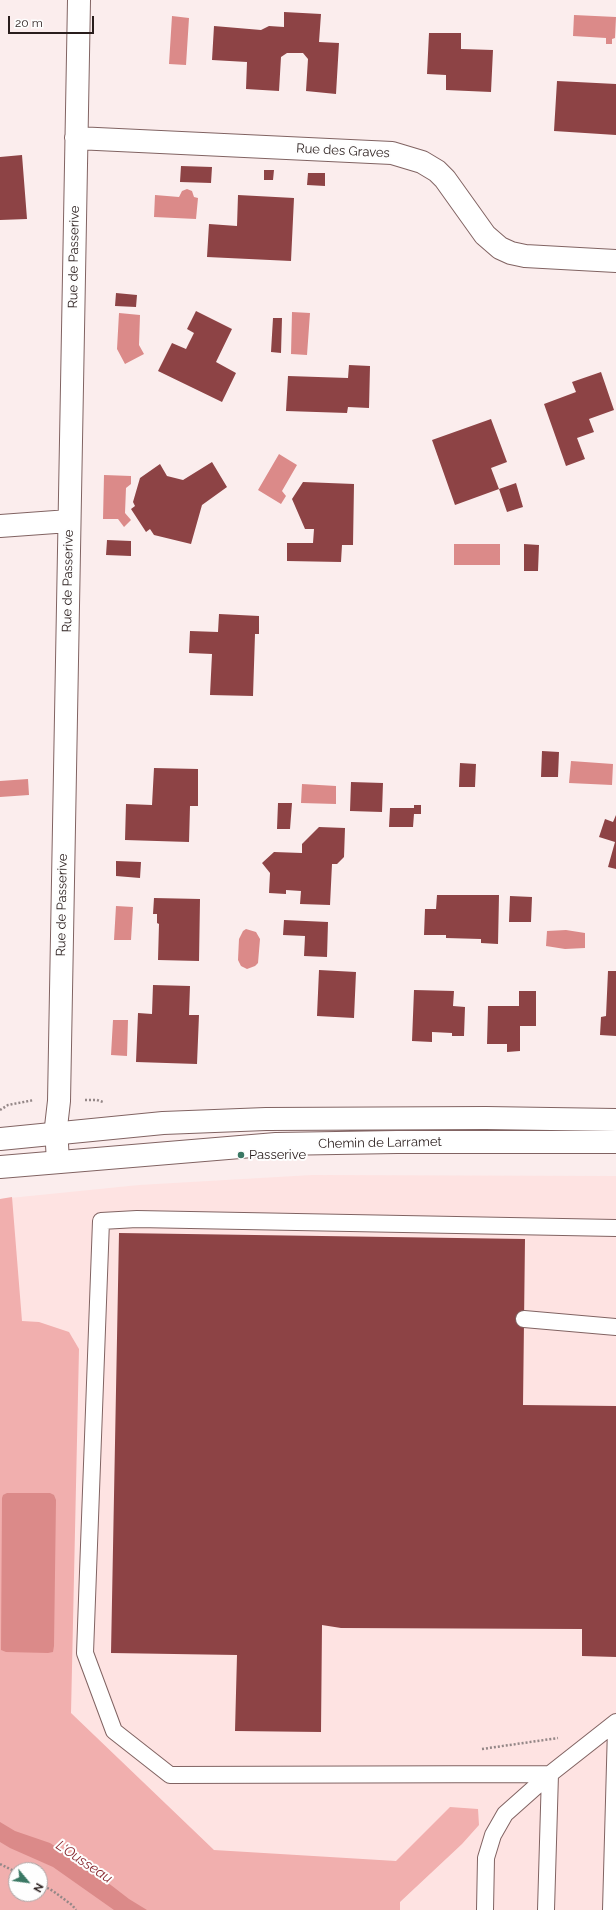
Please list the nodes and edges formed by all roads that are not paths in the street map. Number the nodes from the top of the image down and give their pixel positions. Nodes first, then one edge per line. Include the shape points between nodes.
1 (78, 0) edge
2 (76, 138) junction
3 (616, 261) edge
4 (69, 521) junction
5 (0, 526) edge
6 (616, 1120) edge
7 (57, 1135) junction
8 (0, 1139) edge
9 (616, 1142) edge
10 (58, 1162) junction
11 (0, 1167) edge
12 (616, 1228) edge
13 (524, 1320) dead end
14 (616, 1327) edge
15 (616, 1722) edge
16 (616, 1728) edge
17 (550, 1774) junction
18 (485, 1910) edge
19 (546, 1910) edge
20 (611, 1910) edge

1 - 2 street, Rue de Passerive
2 - 3 street, Rue des Graves via 392,153 422,162 437,171 485,235 500,248 525,256
2 - 4 street, Rue de Passerive
4 - 5 street
4 - 7 street, Rue de Passerive
6 - 7 street, Chemin de Larramet via 266,1119 163,1123
7 - 8 street, Chemin de Larramet
7 - 10 street, Rue de Passerive
9 - 10 street, Chemin de Larramet via 276,1144
10 - 11 street, Chemin de Larramet
12 - 17 lane via 137,1219 101,1222 86,1653 114,1731 170,1775
13 - 14 lane
15 - 17 lane
16 - 20 lane
17 - 18 lane via 505,1814 493,1835 486,1858
17 - 19 lane

